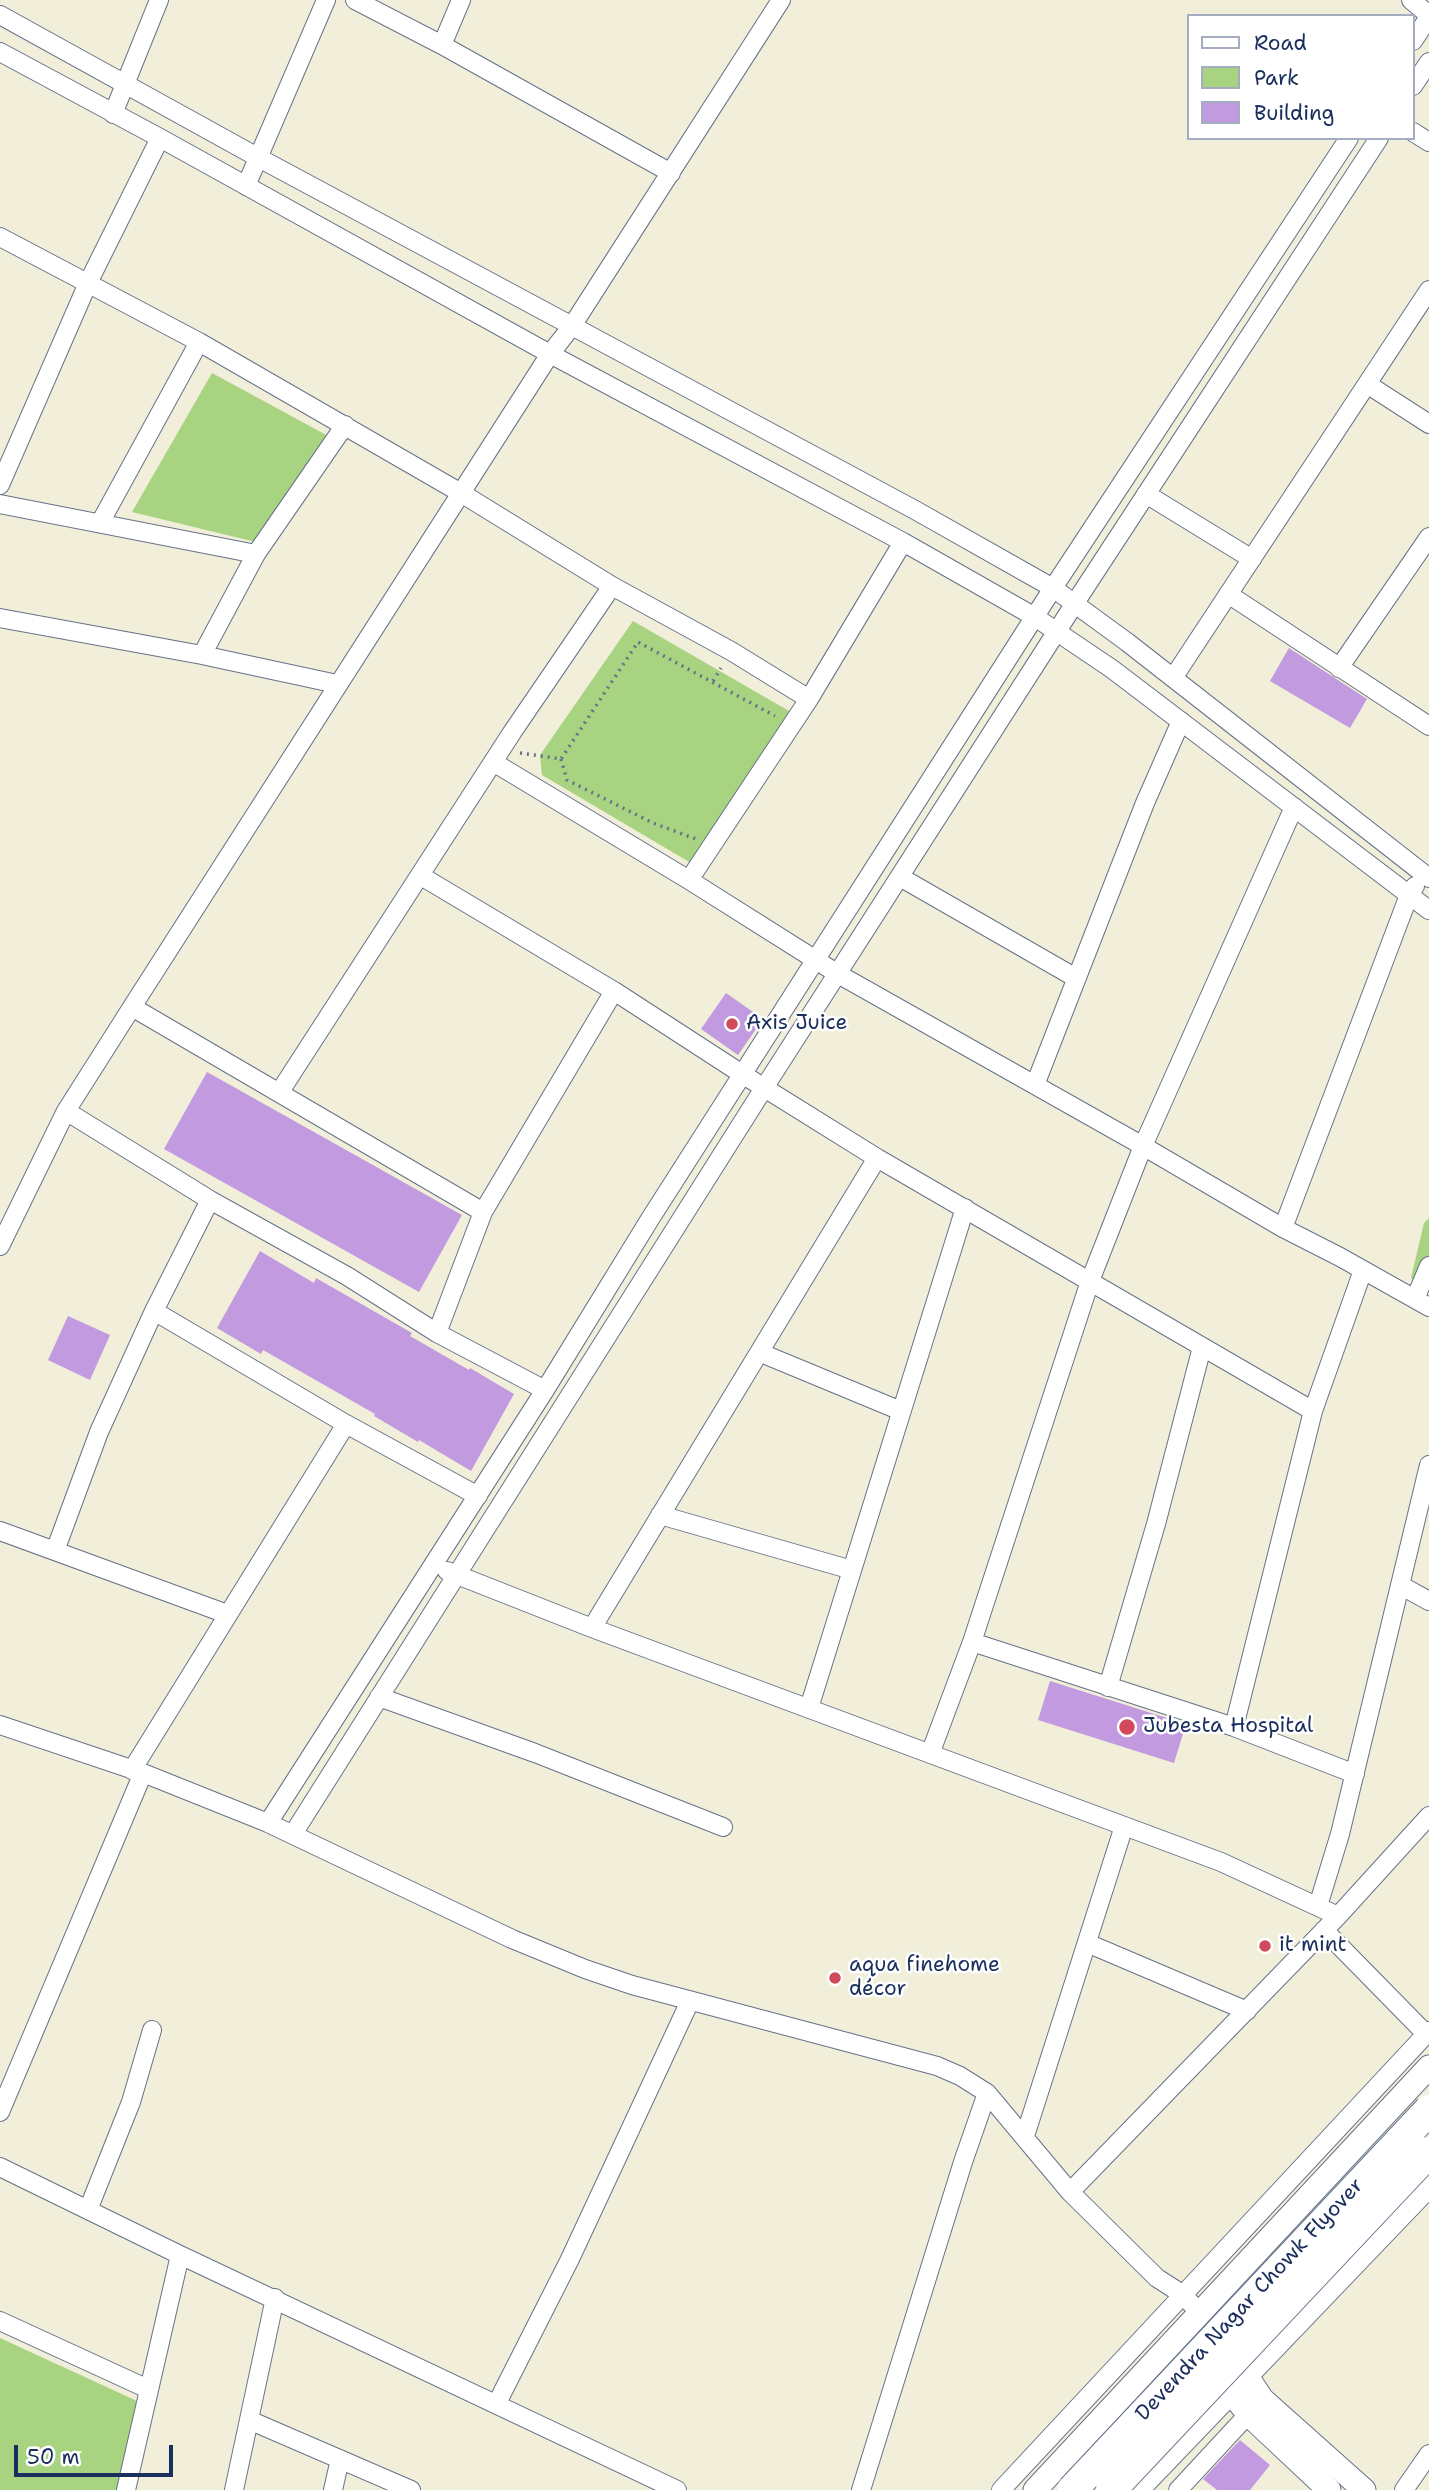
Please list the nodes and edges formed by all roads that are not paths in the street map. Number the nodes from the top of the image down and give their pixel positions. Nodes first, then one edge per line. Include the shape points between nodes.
1 (159, 0) edge
2 (326, 0) edge
3 (355, 0) edge
4 (461, 0) edge
5 (781, 0) edge
6 (1411, 0) edge
7 (0, 15) edge
8 (1429, 16) edge
9 (1415, 38) edge
10 (442, 45) junction
11 (0, 52) edge
12 (1429, 62) edge
13 (126, 83) junction
14 (1415, 83) edge
15 (113, 114) junction
16 (160, 138) junction
17 (1348, 140) edge
18 (1378, 140) edge
19 (259, 158) junction
20 (671, 173) junction
21 (246, 186) junction
22 (0, 237) edge
23 (88, 283) junction
24 (1429, 290) edge
25 (572, 326) junction
26 (199, 342) junction
27 (550, 354) junction
28 (1367, 384) junction
29 (1429, 424) edge
30 (345, 425) junction
31 (0, 485) edge
32 (461, 493) junction
33 (1146, 494) junction
34 (0, 504) edge
35 (100, 523) junction
36 (1429, 537) edge
37 (903, 542) junction
38 (256, 554) junction
39 (1252, 559) junction
40 (612, 586) junction
41 (1053, 588) junction
42 (1228, 594) junction
43 (1075, 603) junction
44 (1035, 617) junction
45 (0, 618) edge
46 (1057, 631) junction
47 (202, 655) junction
48 (1339, 668) junction
49 (1173, 678) junction
50 (337, 684) junction
51 (809, 699) junction
52 (1181, 721) junction
53 (1429, 726) edge
54 (497, 756) junction
55 (1294, 807) junction
56 (421, 876) junction
57 (1426, 876) edge
58 (900, 877) junction
59 (689, 880) junction
60 (1409, 895) junction
61 (1429, 910) edge
62 (816, 960) junction
63 (838, 974) junction
64 (1076, 978) junction
65 (614, 991) junction
66 (132, 1007) junction
67 (742, 1074) junction
68 (1035, 1085) junction
69 (764, 1088) junction
70 (279, 1093) junction
71 (66, 1111) junction
72 (1143, 1146) junction
73 (877, 1158) junction
74 (210, 1200) junction
75 (965, 1208) junction
76 (483, 1212) junction
77 (1283, 1228) junction
78 (0, 1245) edge
79 (1429, 1266) edge
80 (1363, 1270) junction
81 (1090, 1281) junction
82 (1422, 1303) edge
83 (153, 1311) junction
84 (437, 1333) junction
85 (1202, 1346) junction
86 (761, 1353) junction
87 (545, 1390) junction
88 (901, 1411) junction
89 (1312, 1411) junction
90 (346, 1424) junction
91 (1428, 1476) edge
92 (478, 1496) junction
93 (660, 1515) junction
94 (0, 1531) edge
95 (55, 1551) junction
96 (433, 1567) junction
97 (852, 1570) junction
98 (457, 1573) junction
99 (1400, 1585) junction
100 (1429, 1601) edge
101 (227, 1614) junction
102 (592, 1628) junction
103 (972, 1642) junction
104 (1108, 1687) junction
105 (379, 1697) junction
106 (808, 1708) junction
107 (0, 1725) edge
108 (1234, 1727) junction
109 (930, 1754) junction
110 (138, 1771) junction
111 (1354, 1774) junction
112 (1429, 1816) edge
113 (268, 1823) junction
114 (1124, 1826) junction
115 (723, 1827) dead end
116 (293, 1834) junction
117 (1318, 1906) junction
118 (1338, 1916) junction
119 (1324, 1930) junction
120 (1087, 1943) junction
121 (690, 2001) junction
122 (1247, 2011) junction
123 (152, 2030) dead end
124 (1427, 2032) edge
125 (1429, 2067) edge
126 (987, 2093) junction
127 (1429, 2110) edge
128 (0, 2112) edge
129 (1026, 2136) junction
130 (1429, 2152) edge
131 (0, 2167) edge
132 (1429, 2185) edge
133 (1070, 2192) junction
134 (88, 2210) junction
135 (180, 2255) junction
136 (1157, 2277) junction
137 (1182, 2294) junction
138 (275, 2298) junction
139 (1169, 2308) junction
140 (0, 2321) edge
141 (1193, 2322) junction
142 (1248, 2376) junction
143 (148, 2389) junction
144 (1231, 2392) junction
145 (497, 2403) junction
146 (1255, 2407) junction
147 (249, 2420) junction
148 (1429, 2454) edge
149 (340, 2459) junction
150 (126, 2490) edge
151 (234, 2490) edge
152 (333, 2490) edge
153 (411, 2490) edge
154 (677, 2490) edge
155 (861, 2490) edge
156 (1001, 2490) edge
157 (1035, 2490) edge
158 (1072, 2490) edge
159 (1111, 2490) edge
160 (1137, 2490) edge
161 (1178, 2490) edge
162 (1329, 2490) edge
163 (1364, 2490) edge
164 (1404, 2490) edge

1 - 13 street
2 - 19 street
3 - 10 street
4 - 10 street
5 - 20 street
6 - 8 street
7 - 13 street
8 - 9 street
10 - 20 street
11 - 15 street
12 - 14 street
13 - 15 street
13 - 19 street
15 - 16 street
16 - 21 street
16 - 23 street
17 - 41 street
18 - 33 street
19 - 21 street
19 - 25 street
20 - 25 street
21 - 27 street
22 - 23 street
23 - 26 street
23 - 31 street
24 - 28 street
25 - 27 street
25 - 41 street
26 - 30 street
26 - 35 street
27 - 32 street
27 - 37 street
28 - 29 street
28 - 39 street
30 - 32 street
30 - 38 street
32 - 40 street
32 - 50 street
33 - 39 street
33 - 43 street
34 - 35 street
35 - 38 street
36 - 48 street
37 - 44 street
37 - 51 street
38 - 47 street
39 - 42 street
40 - 51 street
40 - 54 street
41 - 43 street
41 - 44 street
42 - 48 street
42 - 49 street
43 - 46 street
43 - 49 street
44 - 46 street
44 - 62 street
45 - 47 street
46 - 52 street
46 - 58 street
47 - 50 street
48 - 53 street
49 - 57 street
50 - 66 street
51 - 59 street
52 - 55 street
52 - 64 street
54 - 56 street
54 - 59 street
55 - 60 street
55 - 72 street
56 - 65 street
56 - 70 street
57 - 60 street
58 - 63 street
58 - 64 street
59 - 62 street
60 - 61 street
60 - 77 street
62 - 63 street
62 - 67 street
63 - 68 street
63 - 69 street
64 - 68 street
65 - 67 street
65 - 76 street
66 - 70 street
66 - 71 street
67 - 69 street
67 - 87 street
68 - 72 street
69 - 73 street
69 - 98 street
70 - 76 street
71 - 74 street
71 - 78 street
72 - 77 street
72 - 81 street
73 - 75 street
73 - 86 street
74 - 83 street
74 - 84 street via 347,1276
75 - 81 street
75 - 88 street
76 - 84 street
77 - 80 street
79 - 82 street
80 - 82 street
80 - 89 street
81 - 85 street
81 - 103 street
83 - 90 street
83 - 95 street via 99,1432
84 - 87 street
85 - 89 street
85 - 104 street
86 - 88 street
86 - 93 street
87 - 92 street
88 - 97 street
89 - 108 street
90 - 92 street
90 - 101 street
91 - 99 street
92 - 96 street
93 - 97 street
93 - 102 street
94 - 95 street
95 - 101 street
96 - 98 street
96 - 113 street
97 - 106 street
98 - 102 street
98 - 105 street
99 - 100 street
99 - 111 street
101 - 110 street
102 - 106 street
103 - 104 street
103 - 109 street
104 - 108 street
105 - 115 street
105 - 116 street
106 - 109 street
107 - 110 street
108 - 111 street
109 - 114 street
110 - 113 street
110 - 128 street
111 - 117 street
112 - 118 street
113 - 116 street
114 - 117 street via 1222,1862
114 - 120 street
116 - 121 street via 512,1939 585,1969
117 - 118 street
118 - 119 street
119 - 122 street
119 - 124 street
120 - 122 street
120 - 129 street
121 - 126 street via 937,2066
121 - 145 street
122 - 133 street
123 - 134 street via 131,2102
124 - 137 street
125 - 141 street
126 - 129 street
126 - 155 street
127 - 158 highway, Devendra Nagar Chowk Flyover, bridge
129 - 133 street
130 - 159 highway, Devendra Nagar Chowk Flyover, bridge
131 - 134 street
132 - 142 street
133 - 136 street
134 - 135 street
135 - 138 street
135 - 143 street
136 - 137 street
136 - 139 street
137 - 139 street
137 - 141 street
138 - 145 street
138 - 147 street
139 - 141 street
139 - 156 street
140 - 143 street
141 - 142 street
141 - 144 street
141 - 157 street
142 - 144 street
142 - 146 street
143 - 150 street
144 - 146 street
144 - 160 street
145 - 154 street
146 - 161 street
146 - 162 street
146 - 163 street
147 - 149 street
147 - 151 street
148 - 164 street
149 - 152 street
149 - 153 street

